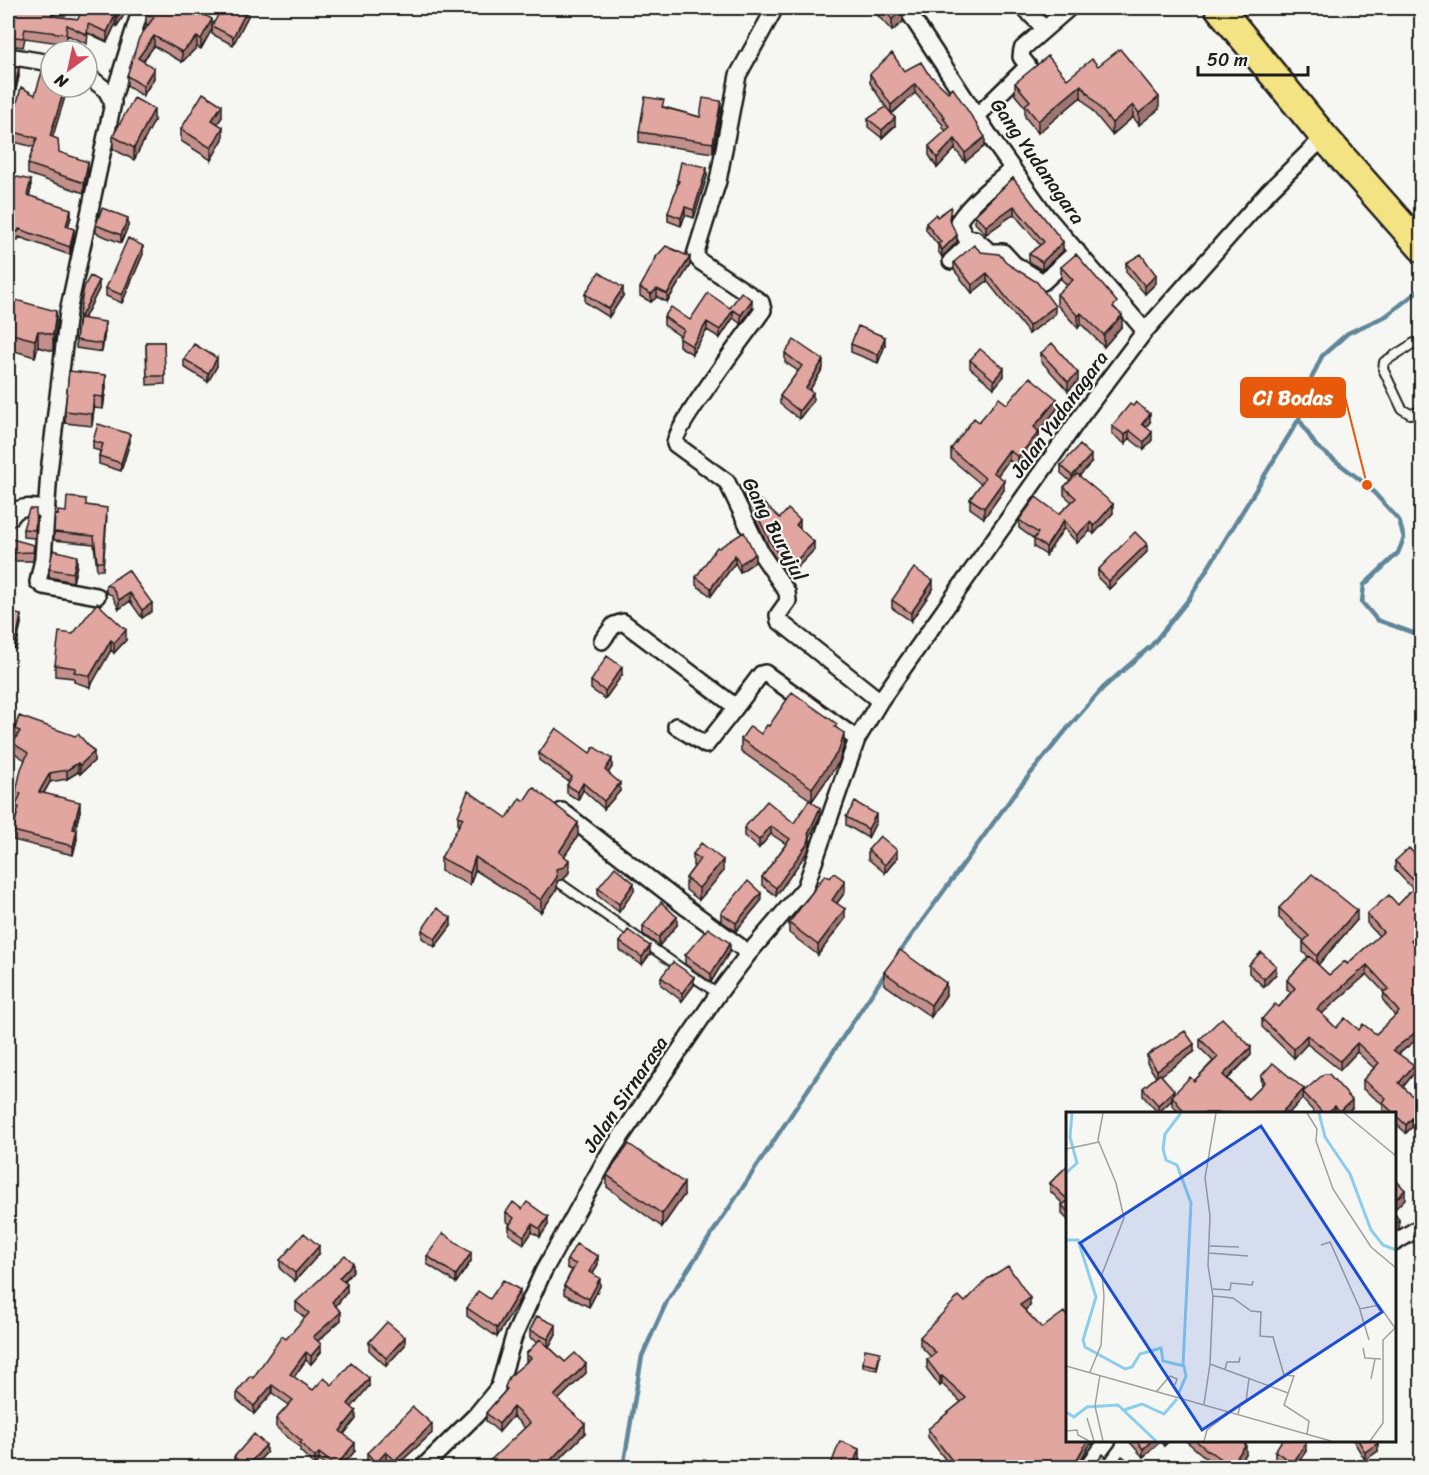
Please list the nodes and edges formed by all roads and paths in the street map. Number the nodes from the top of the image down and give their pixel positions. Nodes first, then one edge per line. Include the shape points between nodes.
1 (141, 8) edge
2 (775, 8) edge
3 (906, 8) edge
4 (1024, 8) edge
5 (1069, 8) edge
6 (1219, 8) edge
7 (1045, 29) junction
8 (8, 56) edge
9 (39, 61) edge
10 (99, 86) edge
11 (113, 98) junction
12 (978, 115) junction
13 (1324, 136) junction
14 (1013, 169) junction
15 (975, 239) junction
16 (1422, 248) edge
17 (1077, 251) junction
18 (951, 261) dead end
19 (1145, 331) junction
20 (1414, 343) dead end
21 (1422, 411) edge
22 (47, 509) junction
23 (11, 517) dead end
24 (98, 596) dead end
25 (602, 642) dead end
26 (880, 701) junction
27 (736, 707) junction
28 (676, 726) dead end
29 (857, 739) junction
30 (551, 801) edge
31 (561, 884) dead end
32 (749, 952) junction
33 (718, 994) junction
34 (1422, 1226) edge
35 (1396, 1242) edge
36 (1106, 1442) edge
37 (422, 1467) edge
38 (1087, 1467) edge

1 - 11 street
2 - 26 street, Gang Burujul via 738,75 718,181 695,255 764,306 687,418 675,444 727,482 762,555 787,592 788,601 778,615 779,621
3 - 12 street, Gang Yudanagara
4 - 7 street
5 - 7 street
6 - 13 highway
7 - 12 street via 1022,49 1021,57 1028,66
8 - 9 street
10 - 11 street
11 - 22 street via 68,312
12 - 14 street, Gang Yudanagara
13 - 16 highway
13 - 19 street, Jalan Yudanagara via 1269,191
14 - 15 street via 979,196 958,222 966,238
14 - 17 street, Gang Yudanagara
15 - 17 street via 990,252 1003,252 1043,282
15 - 18 street
17 - 19 street, Gang Yudanagara
19 - 26 street, Jalan Yudanagara
20 - 21 lane via 1384,362 1383,369 1402,409 1410,414
22 - 23 street via 23,507
22 - 24 street via 38,582
25 - 27 street via 614,625 623,622
26 - 29 street, Jalan Yudanagara
27 - 28 street via 706,746
27 - 29 street via 764,673
29 - 32 street, Jalan Sirnarasa via 805,888
30 - 32 street
31 - 33 lane
32 - 33 street, Jalan Sirnarasa
33 - 37 street, Jalan Sirnarasa via 602,1166 543,1272 514,1336 499,1387
34 - 35 street
36 - 38 street

